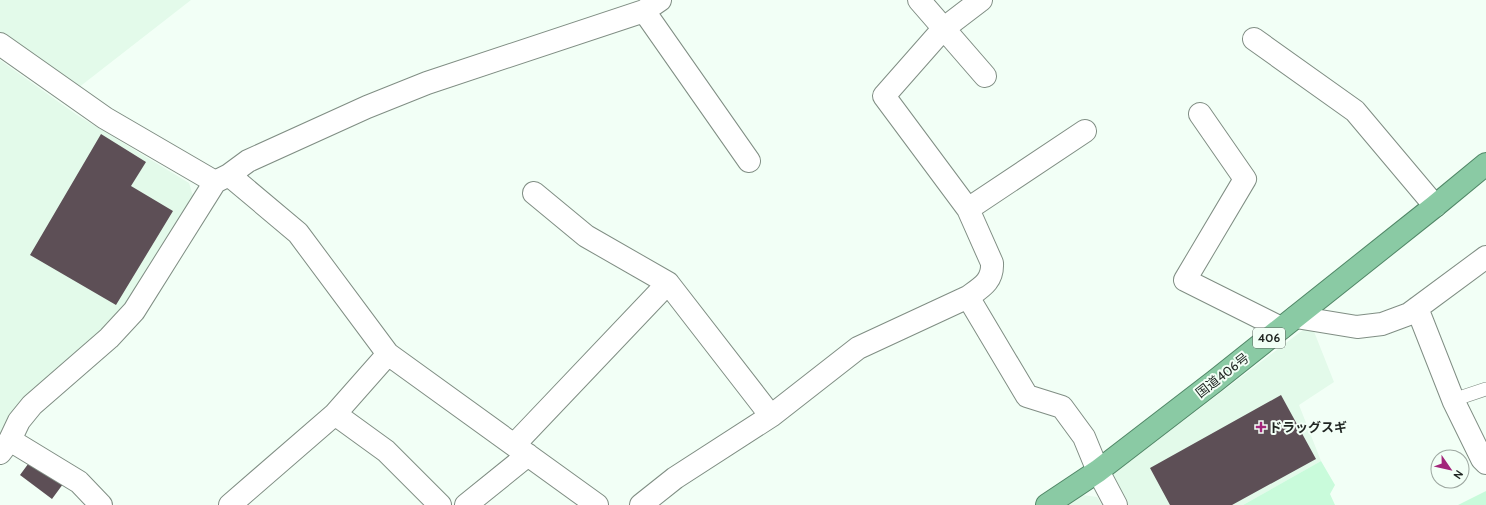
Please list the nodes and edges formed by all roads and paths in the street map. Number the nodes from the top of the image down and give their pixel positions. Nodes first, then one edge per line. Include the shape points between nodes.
1 (919, 0) edge
2 (981, 0) edge
3 (652, 6) edge
4 (944, 29) junction
5 (1254, 39) dead end
6 (0, 44) edge
7 (985, 76) dead end
8 (1200, 114) dead end
9 (1085, 131) dead end
10 (749, 161) dead end
11 (1486, 164) edge
12 (222, 178) junction
13 (534, 193) dead end
14 (1435, 206) junction
15 (968, 209) junction
16 (1486, 257) edge
17 (668, 283) junction
18 (968, 297) junction
19 (1417, 308) junction
20 (1289, 322) junction
21 (388, 354) junction
22 (1486, 389) edge
23 (1454, 402) junction
24 (335, 414) junction
25 (771, 416) junction
26 (5, 446) edge
27 (521, 450) junction
28 (1486, 463) edge
29 (1098, 471) junction
30 (101, 505) edge
31 (230, 505) edge
32 (440, 505) edge
33 (466, 505) edge
34 (597, 505) edge
35 (641, 505) edge
36 (1047, 505) edge
37 (1116, 505) edge

1 - 4 street
2 - 4 street
3 - 10 street
3 - 12 street via 427,83 248,161
4 - 7 street
4 - 15 street via 884,96
5 - 14 street via 1355,111
6 - 12 street via 105,118
8 - 20 street via 1245,179 1185,280
9 - 15 street
11 - 14 highway, 国道406号 / 406
12 - 21 street via 298,233
12 - 26 street via 134,311 109,338 32,405 19,421
13 - 17 street via 586,236
14 - 20 highway, 国道406号 / 406
15 - 18 street via 992,263 992,272 983,286
16 - 19 street
17 - 25 street
17 - 27 street
18 - 25 street via 858,348
18 - 29 street via 1027,396 1062,407 1084,437
19 - 20 street via 1409,314 1382,324 1357,327
19 - 23 street
20 - 29 highway, 国道406号 / 406
21 - 24 street
21 - 27 street
22 - 23 lane
23 - 28 street
24 - 31 street
24 - 32 street via 386,451
25 - 35 street via 675,478
26 - 30 street via 78,482
27 - 33 street
27 - 34 street
29 - 36 highway, 国道406号 / 406
29 - 37 street

